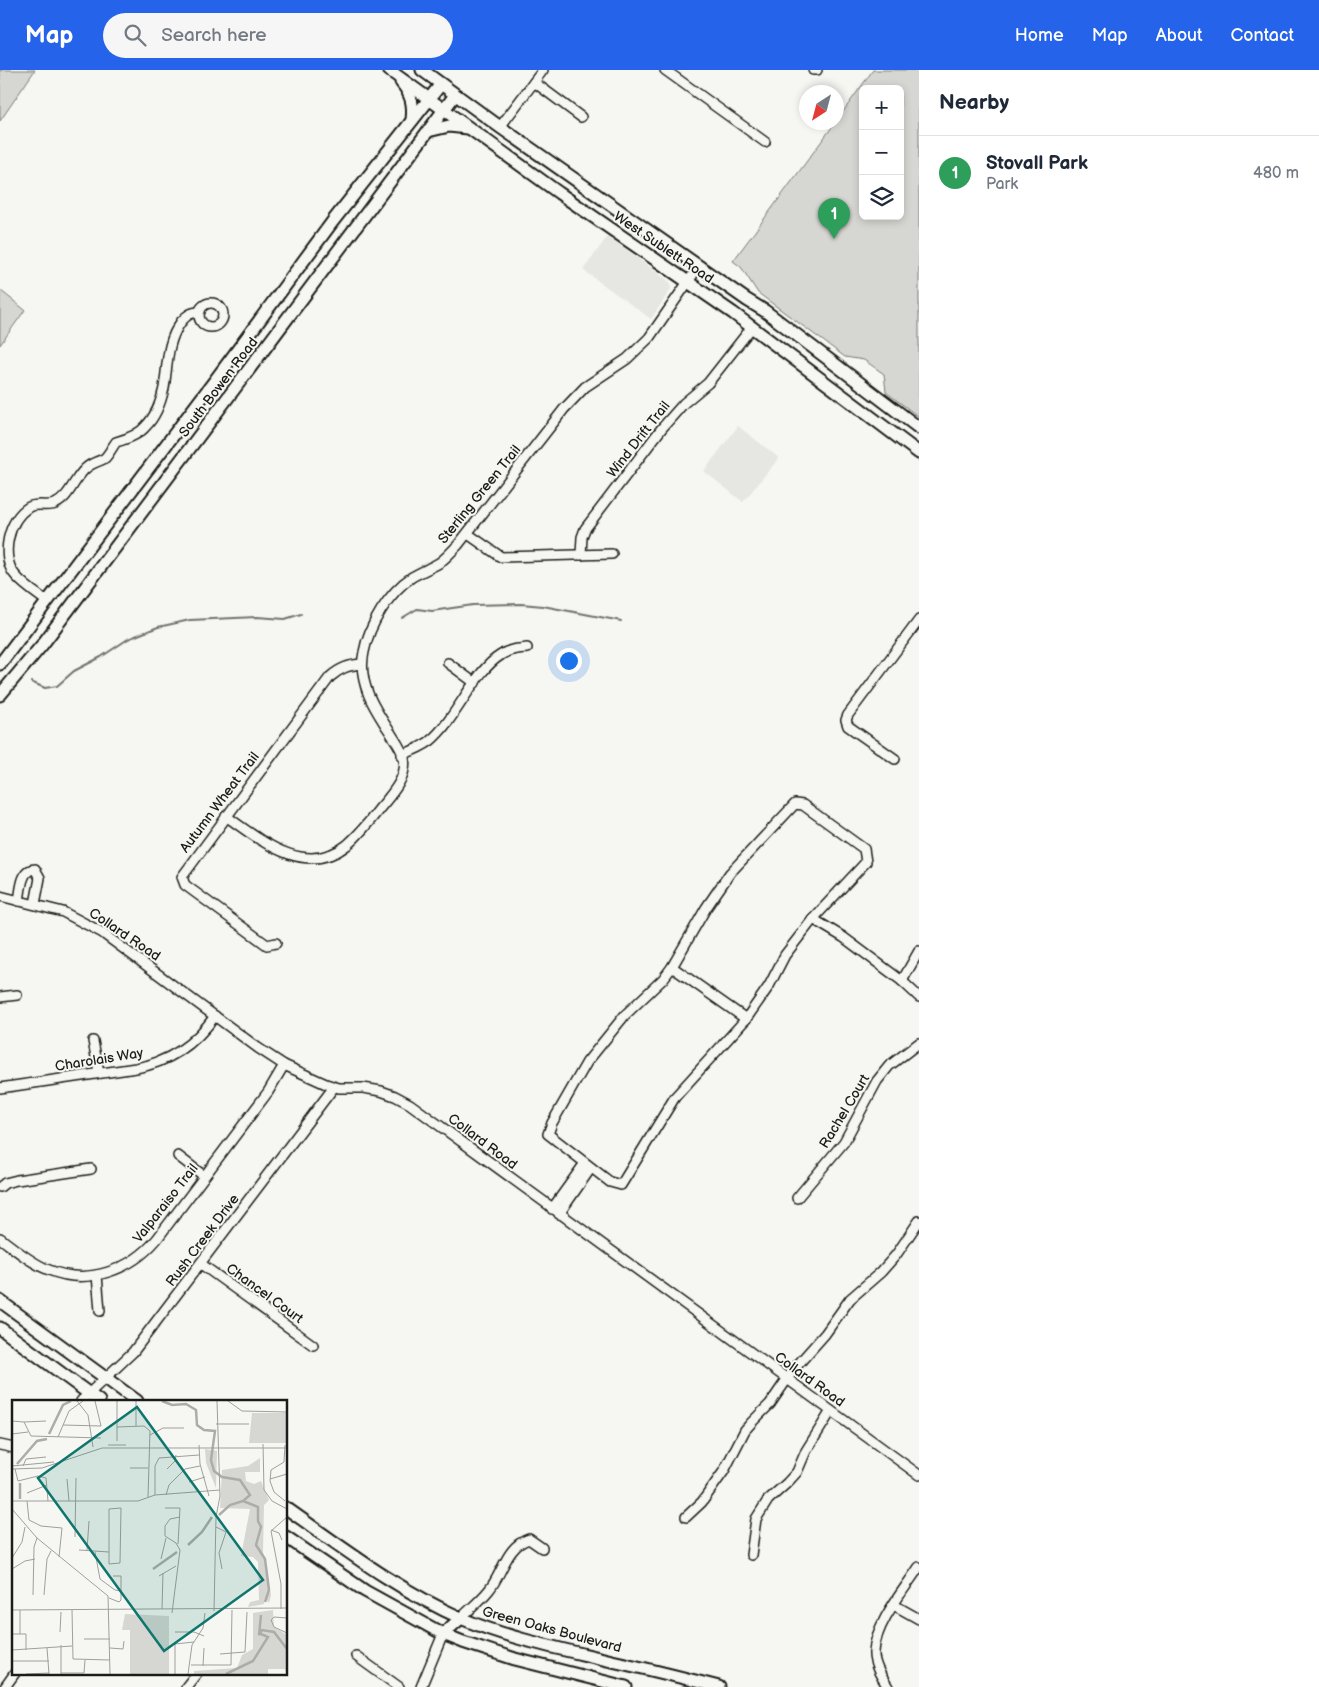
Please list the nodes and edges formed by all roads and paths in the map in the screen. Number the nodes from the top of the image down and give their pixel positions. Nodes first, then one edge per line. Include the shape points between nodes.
1 (422, 70) edge
2 (543, 70) edge
3 (665, 70) edge
4 (812, 70) edge
5 (817, 70) edge
6 (391, 71) edge
7 (534, 82) junction
8 (440, 84) junction
9 (455, 95) junction
10 (429, 99) junction
11 (444, 110) junction
12 (581, 117) dead end
13 (412, 120) junction
14 (500, 127) junction
15 (469, 128) junction
16 (428, 131) junction
17 (765, 142) dead end
18 (332, 221) junction
19 (350, 234) junction
20 (699, 266) junction
21 (688, 282) junction
22 (200, 312) dead end
23 (752, 327) junction
24 (216, 379) junction
25 (233, 392) junction
26 (919, 428) edge
27 (919, 453) edge
28 (468, 534) junction
29 (581, 554) junction
30 (612, 554) dead end
31 (48, 602) junction
32 (917, 626) edge
33 (527, 648) dead end
34 (0, 664) edge
35 (362, 664) junction
36 (448, 664) dead end
37 (475, 683) junction
38 (0, 695) edge
39 (402, 755) junction
40 (895, 759) dead end
41 (226, 816) junction
42 (0, 896) edge
43 (19, 901) junction
44 (35, 904) junction
45 (813, 919) junction
46 (276, 943) dead end
47 (919, 951) edge
48 (672, 967) junction
49 (902, 981) junction
50 (17, 995) dead end
51 (0, 997) edge
52 (919, 997) edge
53 (215, 1016) junction
54 (746, 1019) junction
55 (93, 1041) dead end
56 (919, 1043) edge
57 (284, 1065) junction
58 (99, 1073) junction
59 (334, 1087) junction
60 (0, 1088) edge
61 (178, 1156) dead end
62 (588, 1165) junction
63 (91, 1169) dead end
64 (204, 1176) junction
65 (0, 1186) edge
66 (797, 1198) dead end
67 (556, 1211) junction
68 (919, 1221) edge
69 (0, 1238) edge
70 (201, 1264) junction
71 (97, 1275) junction
72 (0, 1302) edge
73 (100, 1311) dead end
74 (0, 1328) edge
75 (313, 1345) dead end
76 (106, 1378) junction
77 (787, 1380) junction
78 (85, 1397) edge
79 (136, 1400) edge
80 (831, 1411) junction
81 (919, 1475) edge
82 (288, 1509) edge
83 (686, 1517) dead end
84 (288, 1538) edge
85 (542, 1548) dead end
86 (751, 1555) dead end
87 (919, 1567) edge
88 (894, 1605) junction
89 (461, 1618) junction
90 (919, 1619) edge
91 (443, 1634) junction
92 (548, 1645) junction
93 (356, 1656) dead end
94 (545, 1666) junction
95 (14, 1674) edge
96 (196, 1674) edge
97 (5, 1687) edge
98 (186, 1687) edge
99 (399, 1687) edge
100 (421, 1687) edge
101 (626, 1687) edge
102 (719, 1687) edge
103 (888, 1687) edge

1 - 8 main road, West Sublett Road
2 - 7 street
3 - 17 street
4 - 5 street
6 - 10 main road, West Sublett Road
6 - 13 main road via 408,90 412,101
7 - 12 street
7 - 14 street
8 - 9 main road, West Sublett Road
8 - 10 main road, South Bowen Road
9 - 11 main road, South Bowen Road
9 - 14 main road, West Sublett Road
10 - 11 main road, West Sublett Road
10 - 13 main road, South Bowen Road
11 - 15 main road, West Sublett Road
11 - 16 main road, South Bowen Road
13 - 18 main road, South Bowen Road
14 - 20 main road, West Sublett Road
15 - 16 main road via 455,125
15 - 21 main road, West Sublett Road
16 - 19 main road, South Bowen Road
18 - 19 main road
18 - 24 main road, South Bowen Road
19 - 25 main road, South Bowen Road
20 - 21 street, Sterling Green Trail
20 - 26 main road, West Sublett Road via 765,311
21 - 23 main road, West Sublett Road
21 - 28 street, Sterling Green Trail via 640,348 585,387 564,409
22 - 31 street via 186,316 174,331 167,353 162,396 146,428 116,442 105,458 84,470 66,496 54,504 29,507 11,529 7,545 11,568
23 - 27 main road, West Sublett Road
23 - 29 street, Wind Drift Trail via 708,383 662,428 585,528
24 - 25 main road
24 - 31 main road, South Bowen Road
25 - 38 main road, South Bowen Road via 42,645
28 - 29 street via 501,556
28 - 35 street, Sterling Green Trail via 440,562 394,592 373,623
29 - 30 street
31 - 34 main road, South Bowen Road
32 - 40 street via 846,720 848,726
33 - 37 street via 502,654
35 - 39 street, Sterling Green Trail via 370,699
35 - 41 street, Autumn Wheat Trail via 349,665 330,677
36 - 37 street
37 - 39 street via 430,741
39 - 41 street via 404,770 392,793 358,836 328,855 311,858 285,854
41 - 46 street, Autumn Wheat Trail via 184,872 185,885 267,945
42 - 43 street, Collard Road
43 - 44 street, Collard Road
43 - 44 street via 26,873 35,869 40,878
44 - 53 street, Collard Road via 63,912 101,932
45 - 48 street via 866,862 864,849 803,805 795,804 730,873
45 - 49 street
45 - 54 street via 785,955
47 - 49 street
48 - 54 street
48 - 62 street via 625,1015 587,1062 552,1123 548,1134
49 - 52 street
50 - 51 street
53 - 57 street, Collard Road
53 - 58 street, Charolais Way via 196,1039 170,1057 144,1066
54 - 62 street via 675,1097 622,1185 610,1182
55 - 58 street
56 - 66 street, Rachel Court via 889,1066 844,1142
57 - 59 street, Collard Road
57 - 64 street, Valparaiso Trail via 268,1092
58 - 60 street, Charolais Way
59 - 67 street, Collard Road via 369,1088 395,1096 426,1115
59 - 70 street, Rush Creek Drive
61 - 64 street
62 - 67 street
63 - 65 street via 17,1180
64 - 71 street, Valparaiso Trail via 147,1250 128,1264
67 - 77 street, Collard Road
68 - 77 street via 896,1255 850,1299
69 - 71 street, Valparaiso Trail via 48,1270 74,1276
70 - 75 street, Chancel Court
70 - 76 street, Rush Creek Drive via 133,1352
71 - 73 street
72 - 76 main road
74 - 78 main road
76 - 78 street, Rush Creek Drive
76 - 79 main road
77 - 80 street, Collard Road
77 - 83 street via 745,1430 724,1471
80 - 81 street, Collard Road
80 - 86 street via 797,1472 768,1500 756,1519
82 - 89 main road, Green Oaks Boulevard via 396,1584
84 - 91 main road via 365,1591
85 - 89 street via 529,1540 513,1548 490,1589
87 - 88 street
88 - 90 street
88 - 103 street via 881,1626 874,1652
89 - 91 main road
89 - 92 main road, Green Oaks Boulevard
91 - 94 main road
91 - 100 street
92 - 94 main road
92 - 102 main road, Green Oaks Boulevard
93 - 99 street
94 - 101 main road
95 - 97 street
96 - 98 street

